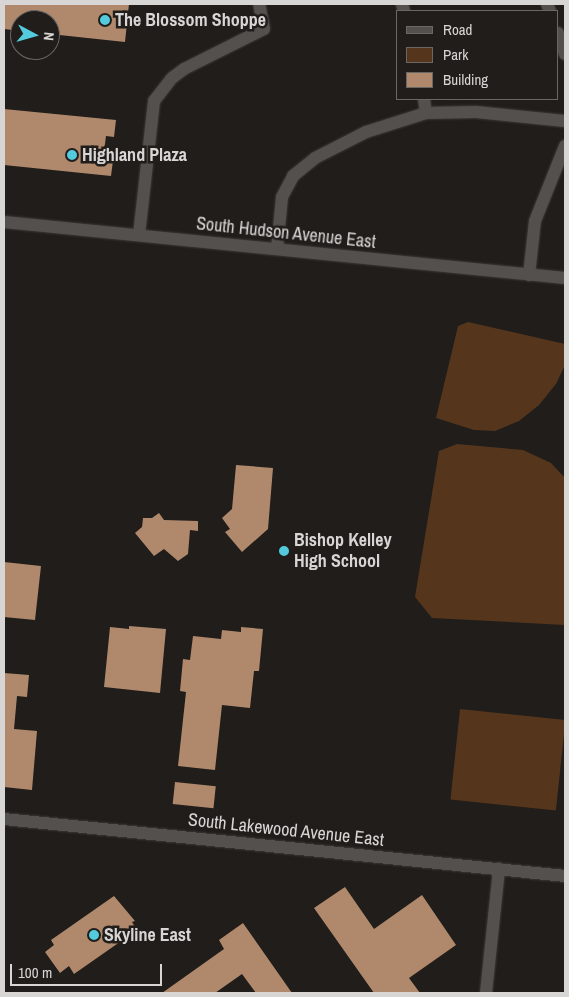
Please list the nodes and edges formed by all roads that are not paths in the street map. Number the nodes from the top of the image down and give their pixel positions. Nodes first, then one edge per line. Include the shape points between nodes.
1 (258, 4) edge
2 (559, 36) edge
3 (565, 54) edge
4 (424, 100) edge
5 (426, 113) junction
6 (565, 121) edge
7 (565, 146) edge
8 (4, 222) edge
9 (139, 235) junction
10 (277, 249) junction
11 (529, 275) junction
12 (565, 278) edge
13 (4, 819) edge
14 (499, 869) junction
15 (565, 876) edge
16 (486, 993) edge

1 - 9 street via 264,29 184,70 172,78 154,101
2 - 3 street
4 - 5 street
5 - 6 street via 476,112
5 - 10 street via 366,132 302,166 286,186 282,197
7 - 11 street via 535,221
8 - 9 street, South Hudson Avenue East
9 - 10 street, South Hudson Avenue East
10 - 11 street, South Hudson Avenue East
11 - 12 street, South Hudson Avenue East
13 - 14 street, South Lakewood Avenue East
14 - 15 street, South Lakewood Avenue East
14 - 16 street

